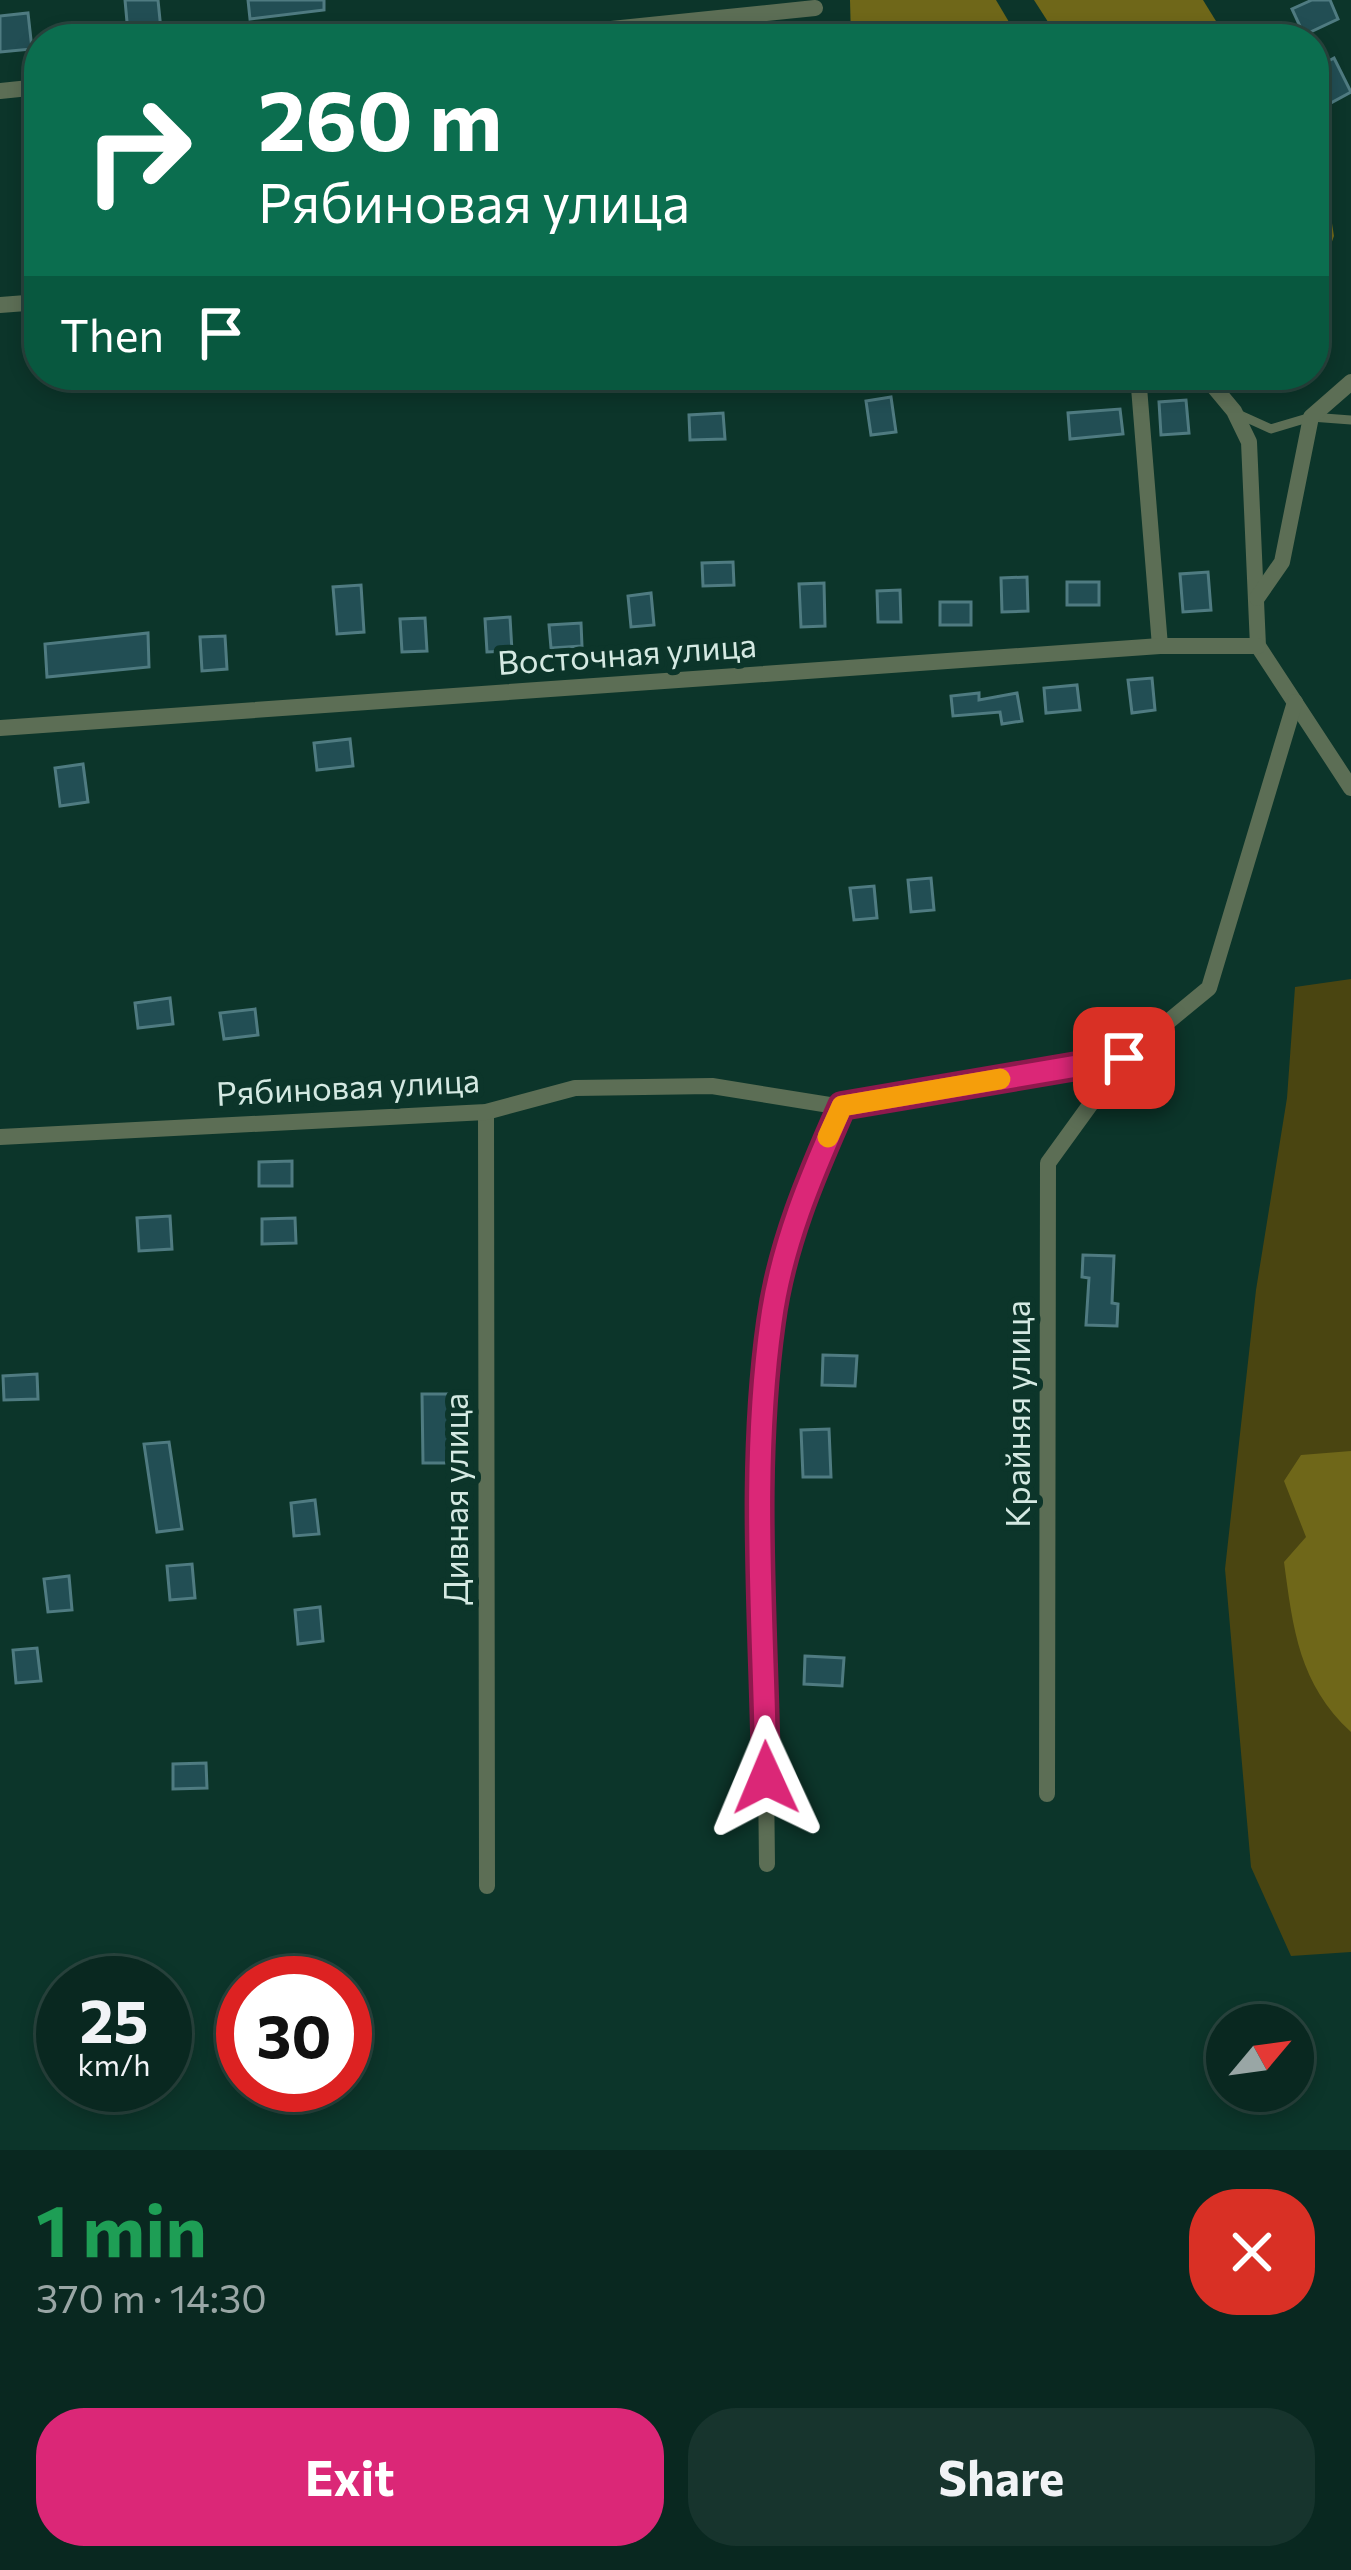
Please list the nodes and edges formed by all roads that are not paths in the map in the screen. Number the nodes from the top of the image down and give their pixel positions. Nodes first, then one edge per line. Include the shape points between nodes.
1 (815, 8) dead end
2 (660, 24) edge
3 (1351, 382) edge
4 (1139, 390) edge
5 (1216, 390) edge
6 (1234, 411) junction
7 (1311, 417) junction
8 (1351, 420) edge
9 (1257, 599) junction
10 (1160, 646) junction
11 (1258, 646) junction
12 (1295, 703) junction
13 (0, 728) edge
14 (1351, 788) edge
15 (1124, 1058) junction
16 (842, 1106) junction
17 (486, 1112) junction
18 (0, 1137) edge
19 (1046, 1793) dead end
20 (767, 1864) dead end
21 (487, 1886) dead end

1 - 2 street
3 - 7 street
4 - 10 street
5 - 6 street
6 - 7 lane via 1271,429
6 - 9 street via 1250,442
7 - 8 lane
7 - 9 street via 1282,562
9 - 11 street
10 - 11 street, Восточная улица
10 - 13 street, Восточная улица
11 - 12 street
12 - 14 street
12 - 15 street, Крайняя улица via 1209,988
15 - 16 street, Рябиновая улица
15 - 19 street, Крайняя улица via 1048,1162
16 - 17 street, Рябиновая улица via 666,1086 575,1088
16 - 20 street via 799,1204 771,1320 762,1431
17 - 18 street, Рябиновая улица
17 - 21 street, Дивная улица

